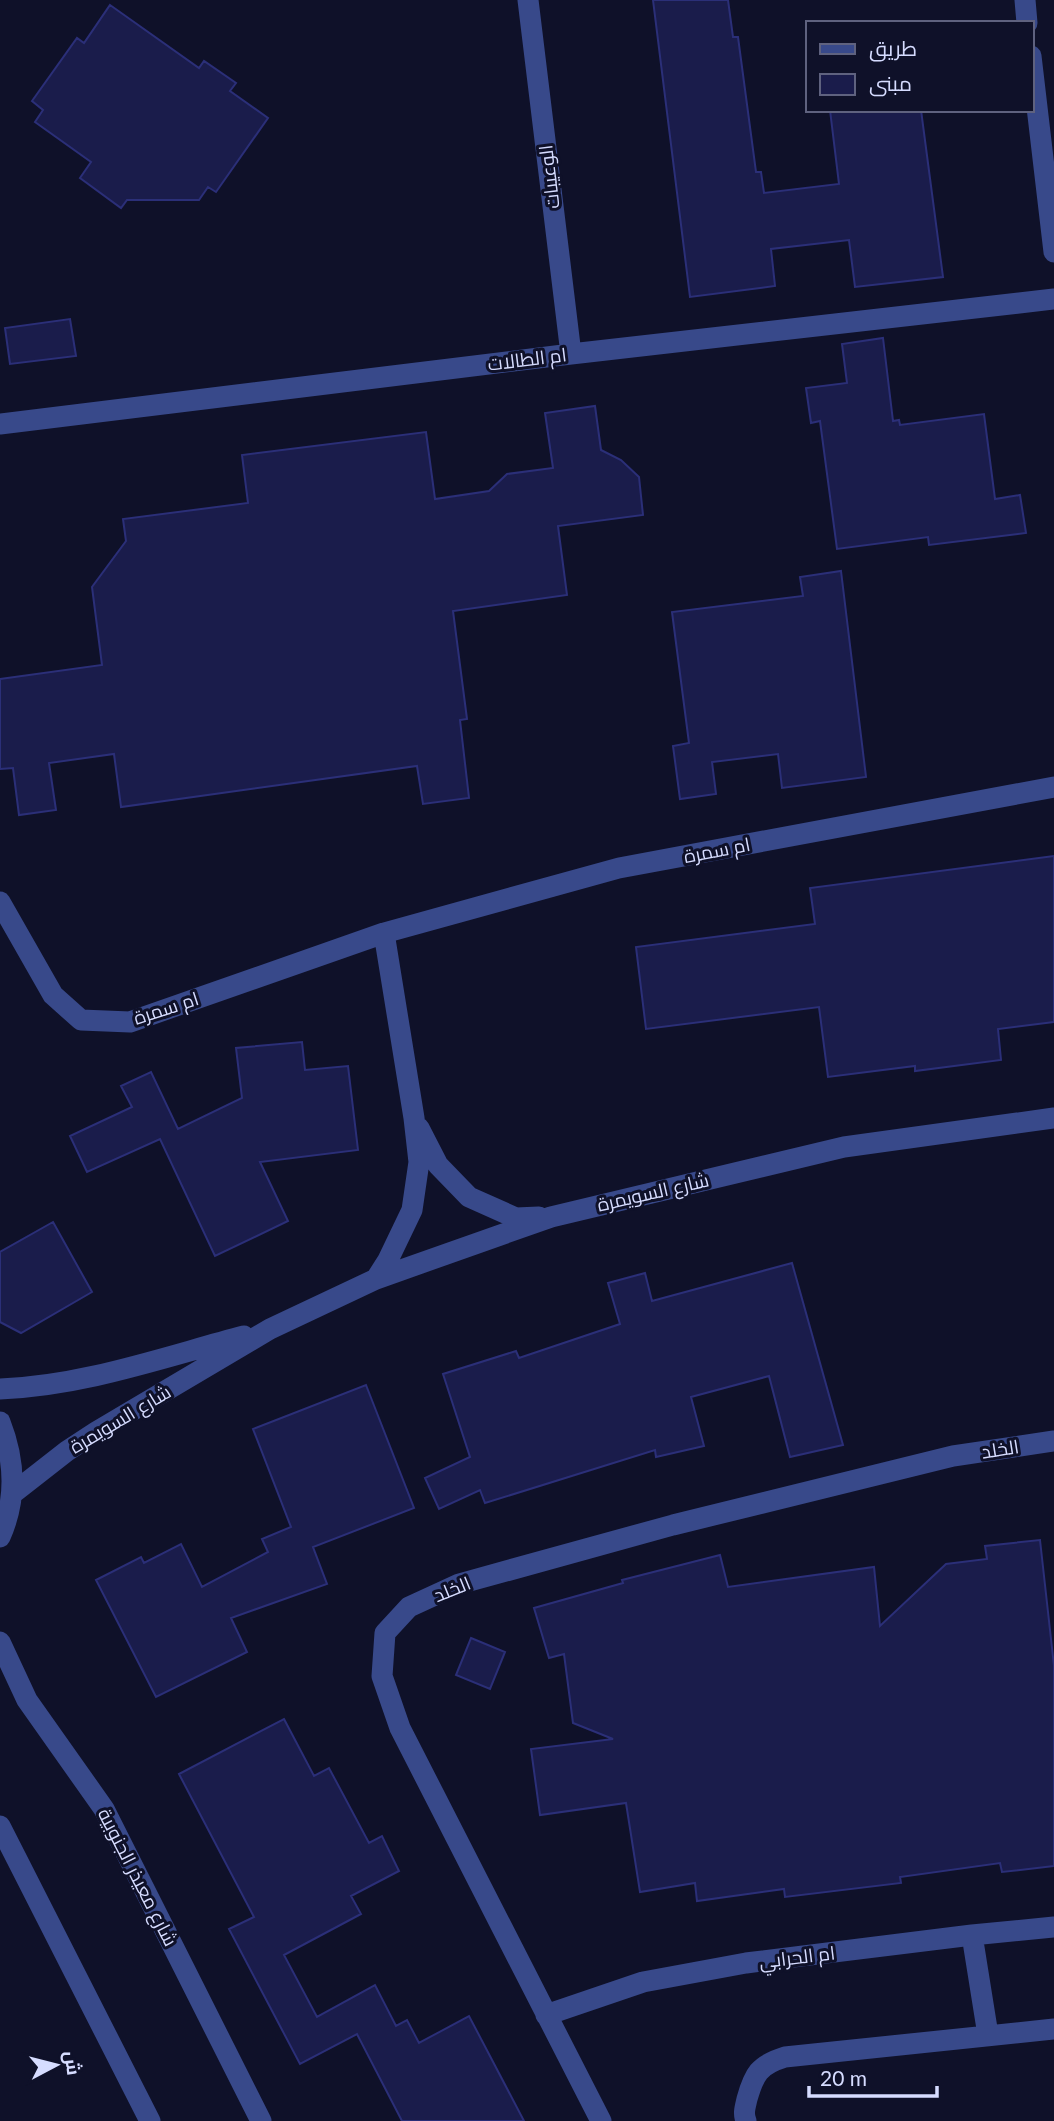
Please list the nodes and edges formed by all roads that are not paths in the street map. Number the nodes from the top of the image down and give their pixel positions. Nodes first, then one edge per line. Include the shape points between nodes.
1 (528, 0) edge
2 (1025, 0) edge
3 (1027, 21) edge
4 (1033, 73) edge
5 (1054, 252) edge
6 (1054, 299) edge
7 (571, 354) junction
8 (0, 424) edge
9 (1054, 787) edge
10 (0, 902) edge
11 (384, 933) junction
12 (414, 1118) junction
13 (1054, 1118) edge
14 (551, 1217) junction
15 (376, 1279) junction
16 (270, 1329) junction
17 (0, 1388) edge
18 (0, 1422) edge
19 (1054, 1441) edge
20 (12, 1494) junction
21 (0, 1537) edge
22 (0, 1642) edge
23 (0, 1826) edge
24 (1054, 1927) edge
25 (972, 1935) junction
26 (546, 2015) junction
27 (1054, 2029) edge
28 (989, 2035) junction
29 (150, 2121) edge
30 (261, 2121) edge
31 (601, 2121) edge
32 (746, 2121) edge

1 - 7 street, الوعيبات
2 - 3 street
4 - 5 street
6 - 7 street, ام الطالات
7 - 8 street, ام الطالات
9 - 11 street, ام سمرة via 619,868
10 - 11 street, ام سمرة via 53,995 81,1020 130,1022
11 - 12 street
12 - 14 street via 438,1165 470,1197 516,1218
12 - 15 street via 419,1162 412,1210
13 - 14 street, شارع السويمرة via 844,1147
14 - 15 street, شارع السويمرة
15 - 16 street, شارع السويمرة
16 - 17 street, شارع السويمرة via 69,1381
16 - 20 street, شارع السويمرة via 66,1451
18 - 20 street via 9,1446
19 - 26 street, الخلد via 940,1460 673,1525 459,1584 409,1607 384,1633 382,1676 400,1728
20 - 21 street
22 - 30 street, شارع معيذر الجنوبية via 27,1700 104,1809
23 - 29 street
24 - 25 street, ام الحرابي
25 - 26 street, ام الحرابي via 747,1963 643,1982
25 - 28 street
26 - 31 street, الخلد
27 - 28 street
28 - 32 street via 768,2062 753,2078 743,2114

